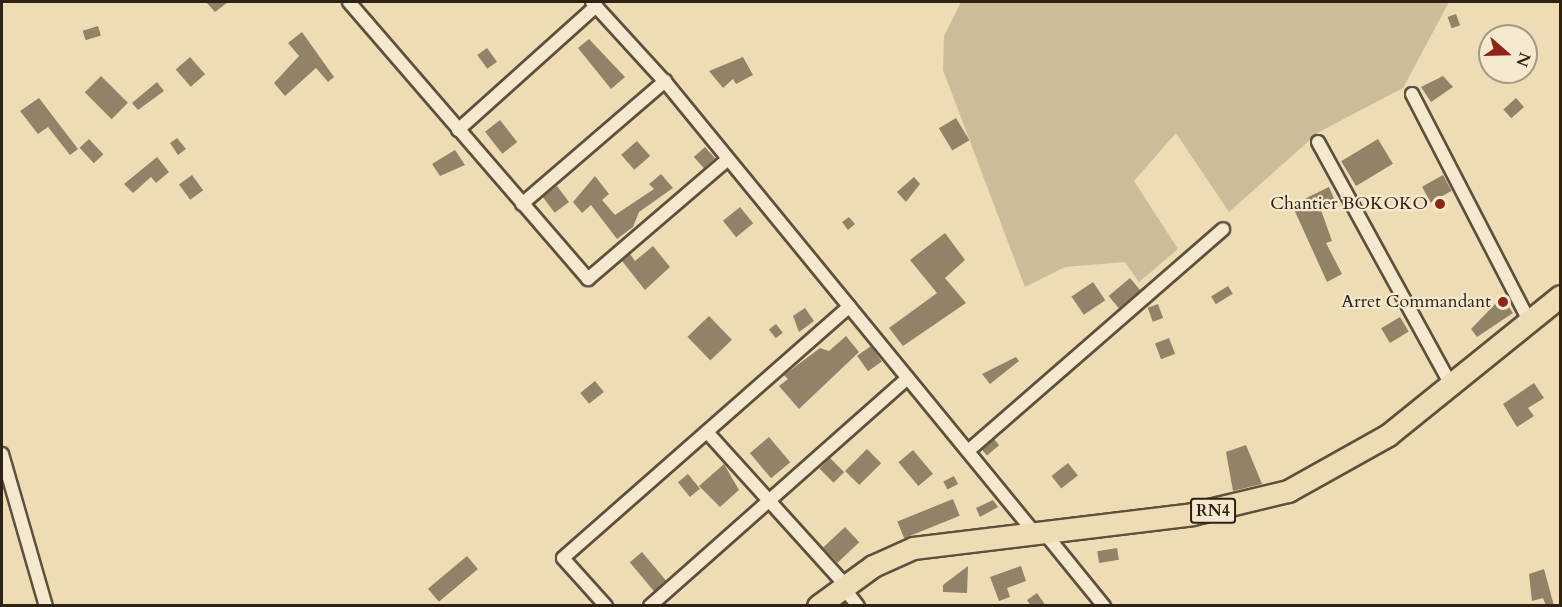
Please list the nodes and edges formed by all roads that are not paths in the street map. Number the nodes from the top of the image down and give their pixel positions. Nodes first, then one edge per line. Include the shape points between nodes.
1 (349, 2) edge
2 (594, 4) edge
3 (665, 81) junction
4 (1412, 94) dead end
5 (458, 130) junction
6 (1318, 142) dead end
7 (728, 159) junction
8 (522, 204) junction
9 (1223, 229) dead end
10 (1560, 296) edge
11 (849, 307) junction
12 (1529, 321) junction
13 (908, 378) junction
14 (1451, 385) junction
15 (707, 432) junction
16 (968, 451) junction
17 (2, 454) edge
18 (770, 501) junction
19 (1037, 530) junction
20 (844, 586) junction
21 (46, 606) edge
22 (606, 606) edge
23 (650, 606) edge
24 (818, 606) edge
25 (858, 606) edge
26 (1104, 606) edge

1 - 5 street
2 - 3 street
2 - 5 street
3 - 7 street
3 - 8 street
4 - 12 street
5 - 8 street
6 - 14 street
7 - 8 street via 588,279
7 - 11 street
9 - 16 street
10 - 12 highway, RN4
11 - 13 street
11 - 15 street
12 - 14 highway, RN4
13 - 16 street
13 - 18 street
14 - 19 highway, RN4 via 1388,435 1288,491 1192,514
15 - 18 street
15 - 22 street via 563,558
16 - 19 street
17 - 21 street
18 - 20 street
18 - 23 street
19 - 20 highway, RN4 via 913,548
19 - 26 street
20 - 24 highway, RN4
20 - 25 street

